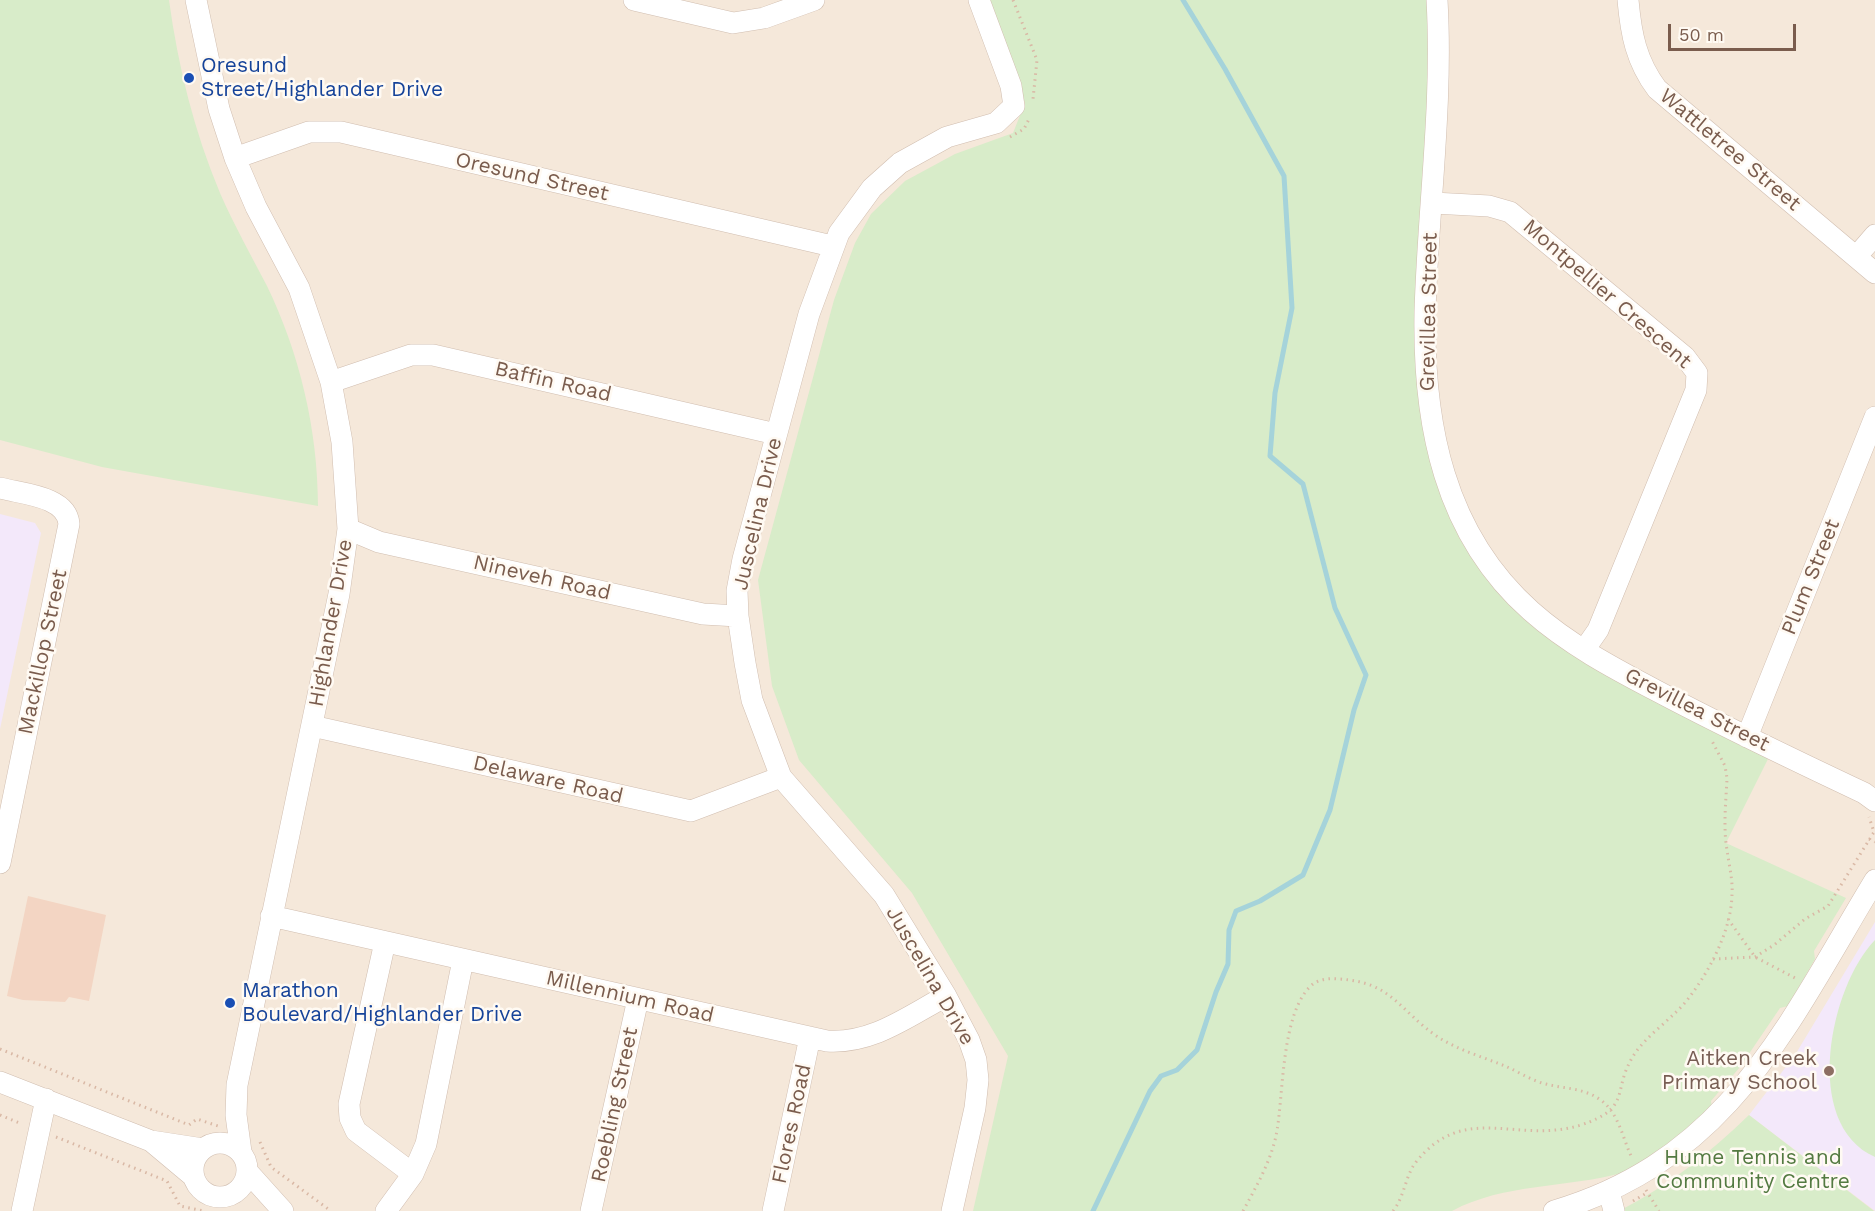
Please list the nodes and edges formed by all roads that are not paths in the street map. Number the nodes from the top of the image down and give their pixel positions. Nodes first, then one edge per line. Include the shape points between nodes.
1 (196, 0) edge
2 (634, 0) edge
3 (814, 0) edge
4 (979, 0) edge
5 (1437, 0) edge
6 (1628, 0) edge
7 (235, 158) junction
8 (1432, 203) junction
9 (1875, 235) edge
10 (832, 246) junction
11 (1856, 257) junction
12 (1875, 273) edge
13 (331, 382) junction
14 (1875, 417) edge
15 (776, 434) junction
16 (0, 489) edge
17 (348, 529) junction
18 (738, 616) junction
19 (1584, 650) junction
20 (312, 726) junction
21 (1747, 737) junction
22 (782, 777) junction
23 (1870, 801) edge
24 (0, 862) edge
25 (1875, 880) edge
26 (271, 916) junction
27 (385, 942) junction
28 (464, 960) junction
29 (946, 996) junction
30 (638, 999) junction
31 (810, 1037) junction
32 (0, 1082) edge
33 (45, 1100) junction
34 (151, 1141) junction
35 (226, 1146) junction
36 (413, 1174) junction
37 (201, 1200) edge
38 (228, 1200) edge
39 (1611, 1201) edge
40 (22, 1211) edge
41 (281, 1211) edge
42 (386, 1211) edge
43 (591, 1211) edge
44 (773, 1211) edge
45 (952, 1211) edge
46 (1554, 1211) edge

1 - 7 street, Highlander Drive via 219,109
2 - 3 street via 733,23 764,18
4 - 10 street, Juscelina Drive via 1011,86 1014,106 996,123 947,137 900,163 859,204
5 - 8 street, Grevillea Street via 1438,92
6 - 11 street, Wattletree Street via 1634,46 1657,89
7 - 10 street, Oresund Street via 309,132 341,132
7 - 13 street, Highlander Drive via 299,288
8 - 19 street, Grevillea Street via 1425,312 1426,368 1428,405 1443,474 1475,543 1511,591 1538,617
8 - 19 street, Montpellier Crescent via 1489,206 1510,212 1685,357 1697,373 1696,390 1603,619
9 - 11 street
10 - 15 street, Juscelina Drive
11 - 12 street, Wattletree Street
13 - 15 street, Baffin Road via 411,354 433,355
13 - 17 street, Highlander Drive via 342,442
14 - 21 street, Plum Street
15 - 18 street, Juscelina Drive via 743,560 737,591
16 - 24 street, Mackillop Street via 58,505 67,513 69,524
17 - 18 street, Nineveh Road via 379,542 703,614
17 - 20 street, Highlander Drive
18 - 22 street, Juscelina Drive via 752,700
19 - 21 street, Grevillea Street
20 - 22 street, Delaware Road via 691,811
20 - 26 street, Highlander Drive
21 - 23 street, Grevillea Street
22 - 29 street, Juscelina Drive via 884,895
25 - 39 street via 1771,1052 1741,1091 1712,1122
26 - 27 street, Millennium Road
26 - 35 street, Highlander Drive
27 - 28 street, Millennium Road
27 - 36 street via 349,1104 350,1118 356,1131
28 - 30 street, Millennium Road
28 - 36 street via 426,1144
29 - 31 street, Millennium Road via 859,1040
29 - 45 street, Juscelina Drive via 969,1040 978,1080
30 - 31 street, Millennium Road
30 - 43 street, Roebling Street
31 - 44 street, Flores Road
32 - 33 street
33 - 34 street
33 - 40 street
34 - 35 street
34 - 37 street
35 - 37 street via 195,1162
35 - 38 street via 244,1184
35 - 41 street
36 - 42 street
37 - 38 street via 210,1195
38 - 41 street
39 - 46 street

